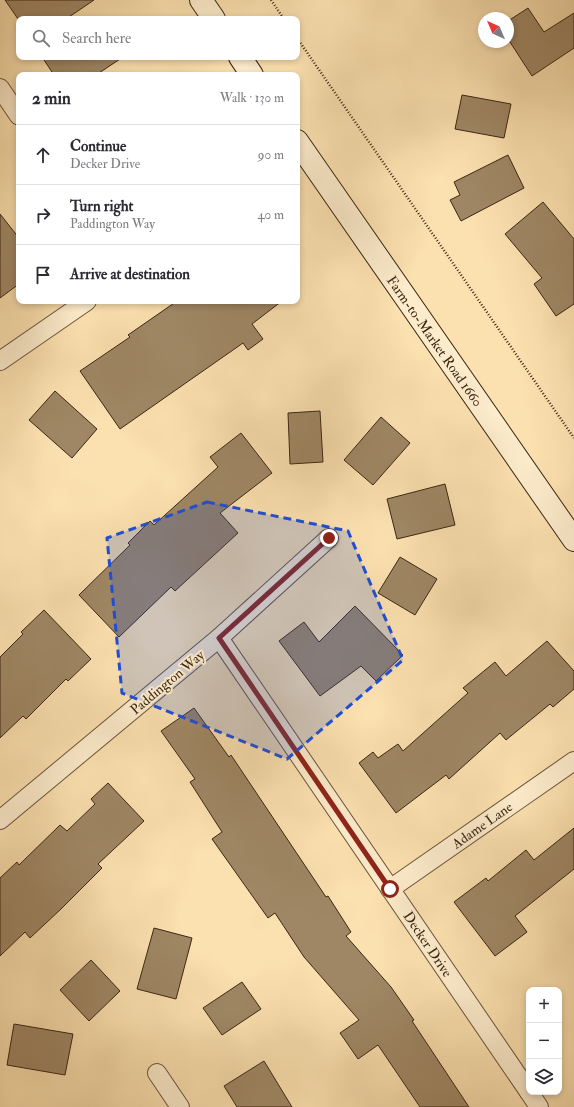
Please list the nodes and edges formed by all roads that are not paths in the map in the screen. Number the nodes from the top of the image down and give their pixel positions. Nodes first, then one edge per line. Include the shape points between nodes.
1 (201, 0) edge
2 (212, 16) edge
3 (242, 60) edge
4 (250, 72) edge
5 (0, 88) edge
6 (16, 112) edge
7 (300, 149) edge
8 (83, 304) edge
9 (0, 361) edge
10 (329, 538) dead end
11 (574, 540) edge
12 (219, 638) junction
13 (574, 761) edge
14 (0, 820) edge
15 (390, 889) junction
16 (157, 1073) dead end
17 (526, 1088) edge
18 (531, 1095) edge
19 (180, 1107) edge
20 (539, 1107) edge

1 - 2 main road
3 - 4 main road
5 - 6 street
7 - 11 main road, Farm-to-Market Road 1660
8 - 9 street
10 - 12 street, Paddington Way
12 - 14 street, Paddington Way
12 - 15 street, Decker Drive
13 - 15 street, Adame Lane
15 - 17 street, Decker Drive
16 - 19 street
18 - 20 street, Decker Drive

